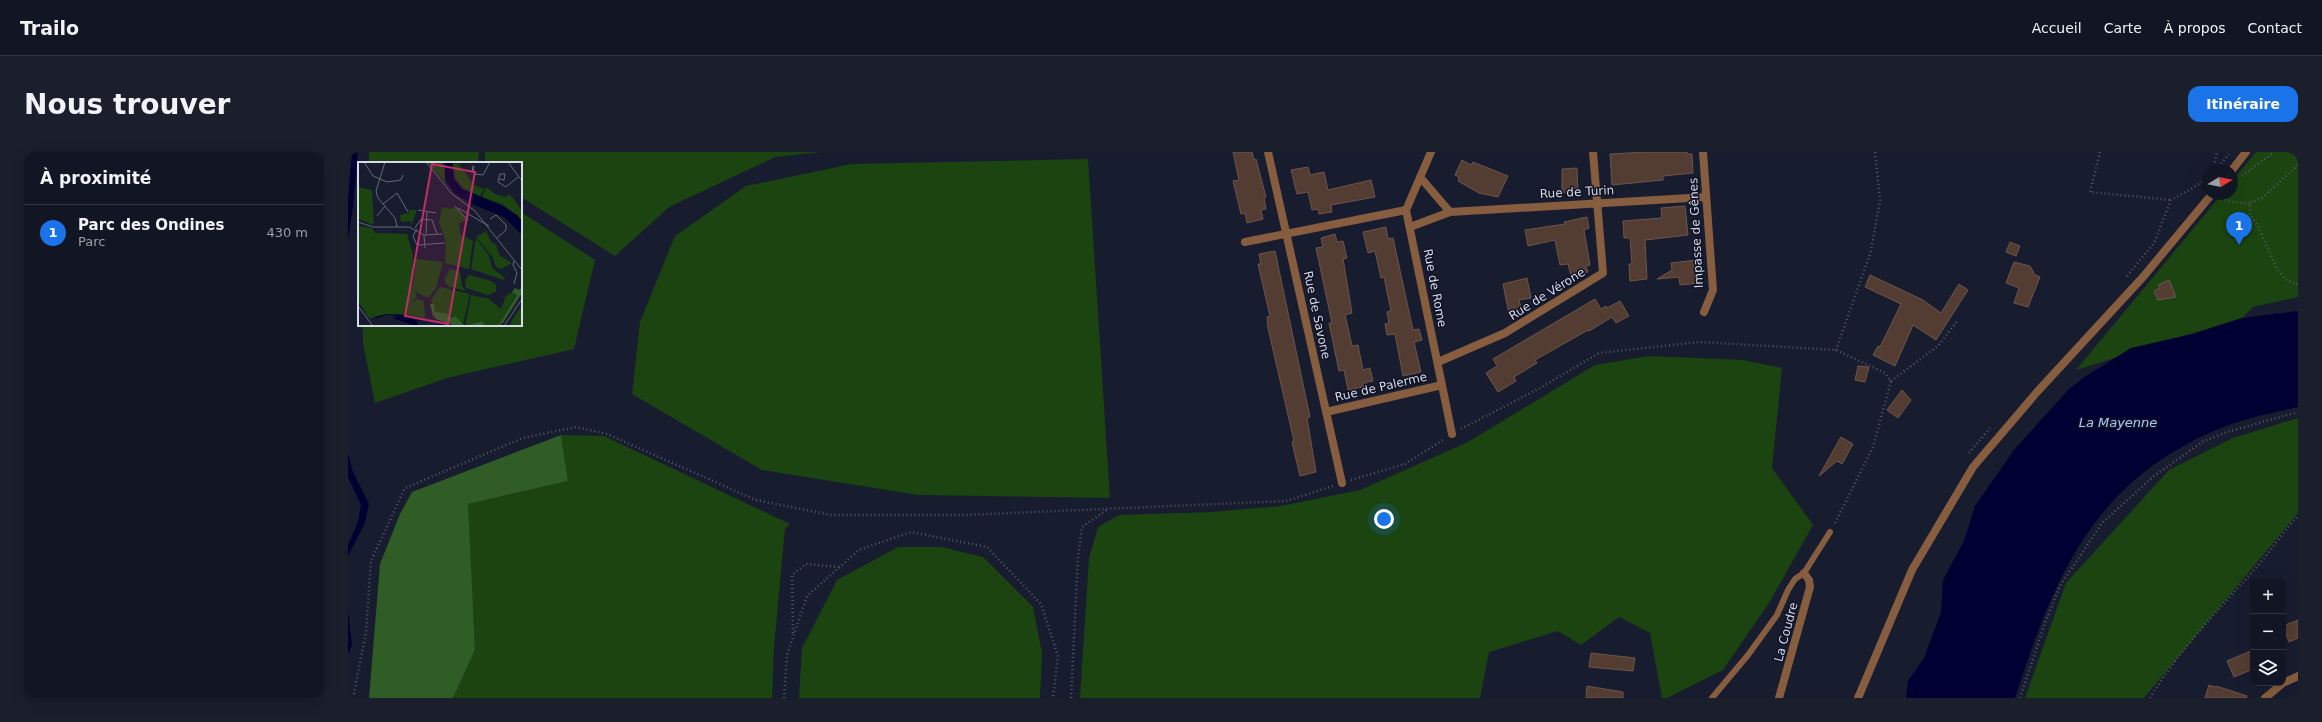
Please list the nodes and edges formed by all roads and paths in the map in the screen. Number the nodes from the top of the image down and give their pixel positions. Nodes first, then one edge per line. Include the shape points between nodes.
1 (1268, 152) edge
2 (1431, 152) edge
3 (1593, 152) edge
4 (1704, 152) edge
5 (1875, 152) edge
6 (2100, 152) edge
7 (2217, 152) edge
8 (2231, 152) edge
9 (2246, 152) edge
10 (2274, 152) edge
11 (2215, 164) edge
12 (2220, 164) edge
13 (2237, 164) edge
14 (2298, 165) edge
15 (1420, 177) junction
16 (2238, 179) edge
17 (1706, 197) junction
18 (2171, 200) dead end
19 (2207, 200) edge
20 (2228, 200) edge
21 (1598, 203) junction
22 (2250, 203) junction
23 (1406, 210) junction
24 (1450, 212) junction
25 (1410, 227) junction
26 (1287, 234) junction
27 (1245, 242) dead end
28 (2298, 285) edge
29 (1704, 312) dead end
30 (1958, 320) dead end
31 (1836, 350) junction
32 (1438, 362) junction
33 (1891, 381) junction
34 (1442, 385) junction
35 (1326, 412) junction
36 (2298, 412) edge
37 (1452, 434) junction
38 (1342, 483) junction
39 (1108, 509) junction
40 (2298, 516) edge
41 (1830, 532) joint
42 (840, 567) junction
43 (1804, 573) junction
44 (793, 636) junction
45 (2290, 681) edge
46 (353, 698) edge
47 (784, 698) edge
48 (1053, 698) edge
49 (1071, 698) edge
50 (1712, 698) edge
51 (1779, 698) edge
52 (1858, 698) edge
53 (2020, 698) edge
54 (2150, 698) edge
55 (2265, 698) edge

1 - 26 street, Rue de Savone
2 - 15 street
3 - 21 street
4 - 17 street, Impasse de Gênes
5 - 31 path via 1880,200 1871,251
6 - 18 path via 2090,192
7 - 11 path
8 - 12 path
9 - 13 street
10 - 16 path
14 - 22 path via 2262,198
15 - 23 street
15 - 24 street
17 - 21 street, Rue de Turin
17 - 29 street, Impasse de Gênes via 1713,290
19 - 52 street via 2143,277 1972,467 1912,570
20 - 22 path
21 - 24 street, Rue de Turin
21 - 32 street, Rue de Vérone via 1603,273 1505,334
22 - 28 path via 2250,215 2258,226 2277,269 2285,279
23 - 25 street, Rue de Rome
23 - 26 street
24 - 25 street, Rue de Turin
25 - 32 street, Rue de Rome
26 - 27 street
26 - 35 street, Rue de Savone
30 - 33 path via 1938,346
31 - 33 path via 1885,373
31 - 37 path via 1699,342 1599,353 1540,388
32 - 34 street, Rue de Rome
33 - 41 path via 1873,447
34 - 35 street, Rue de Palerme
34 - 37 street, Rue de Rome
35 - 38 street, Rue de Savone
36 - 53 path via 2204,441 2154,476 2102,523 2060,586
37 - 38 path via 1404,464
38 - 39 path via 1286,501
39 - 46 path via 965,515 830,515 756,500 607,434 576,427 523,438 405,488 371,561 366,632
39 - 49 path via 1082,527 1078,557
40 - 54 path via 2164,674
41 - 43 lane
42 - 44 path via 807,596
42 - 44 path via 806,564 792,575
42 - 48 path via 859,550 911,532 987,547 1041,604 1058,656
43 - 50 lane via 1795,579 1777,615
43 - 51 street, La Coudre via 1810,587
44 - 47 path via 787,655
45 - 55 street via 2277,686

